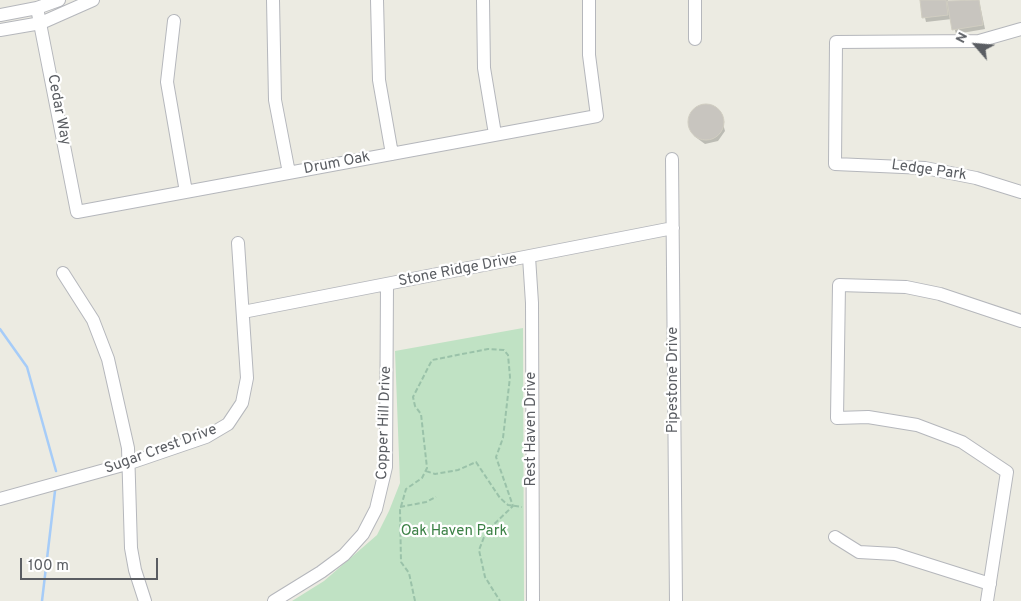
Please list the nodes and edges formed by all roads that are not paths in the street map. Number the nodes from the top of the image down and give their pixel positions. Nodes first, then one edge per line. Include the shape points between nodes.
1 (58, 0) edge
2 (93, 0) edge
3 (274, 0) edge
4 (377, 0) edge
5 (483, 0) edge
6 (589, 0) edge
7 (695, 0) edge
8 (38, 8) junction
9 (0, 15) edge
10 (174, 21) dead end
11 (42, 23) junction
12 (1021, 29) edge
13 (0, 30) edge
14 (695, 39) dead end
15 (495, 134) junction
16 (392, 154) junction
17 (672, 159) dead end
18 (289, 173) junction
19 (186, 192) junction
20 (1021, 192) edge
21 (78, 212) joint
22 (673, 228) junction
23 (238, 243) dead end
24 (529, 257) junction
25 (63, 273) dead end
26 (387, 284) junction
27 (243, 312) junction
28 (1021, 321) edge
29 (130, 463) junction
30 (0, 499) edge
31 (835, 537) dead end
32 (990, 584) junction
33 (145, 601) edge
34 (274, 601) edge
35 (533, 601) edge
36 (676, 601) edge
37 (986, 601) edge

1 - 8 street
2 - 11 street
3 - 18 street via 275,100
4 - 16 street via 379,80
5 - 15 street via 484,68
6 - 15 street, Drum Oak via 589,55 597,116
7 - 14 street
8 - 9 street
8 - 11 street, Cedar Way
10 - 19 street via 167,82
11 - 13 street
11 - 21 street, Cedar Way
12 - 20 street, Ledge Park via 979,41 836,42 835,164 925,168 976,178
15 - 16 street, Drum Oak
16 - 18 street, Drum Oak
17 - 22 street, Pipestone Drive
18 - 19 street, Drum Oak
19 - 21 street, Drum Oak
22 - 24 street, Stone Ridge Drive
22 - 36 street, Pipestone Drive
23 - 27 street, Sugar Crest Drive
24 - 26 street, Stone Ridge Drive
24 - 35 street, Rest Haven Drive
25 - 29 street via 93,320 101,339
26 - 27 street, Stone Ridge Drive
26 - 34 street, Copper Hill Drive via 386,467 381,495 366,528 344,555
27 - 29 street, Sugar Crest Drive via 247,378 246,391 236,414 228,424 212,434
28 - 32 street via 940,294 906,288 839,285 837,418 893,420 924,427 962,442 1007,472
29 - 30 street, Sugar Crest Drive
29 - 33 street via 131,548
31 - 32 street via 859,552 895,554
32 - 37 street

